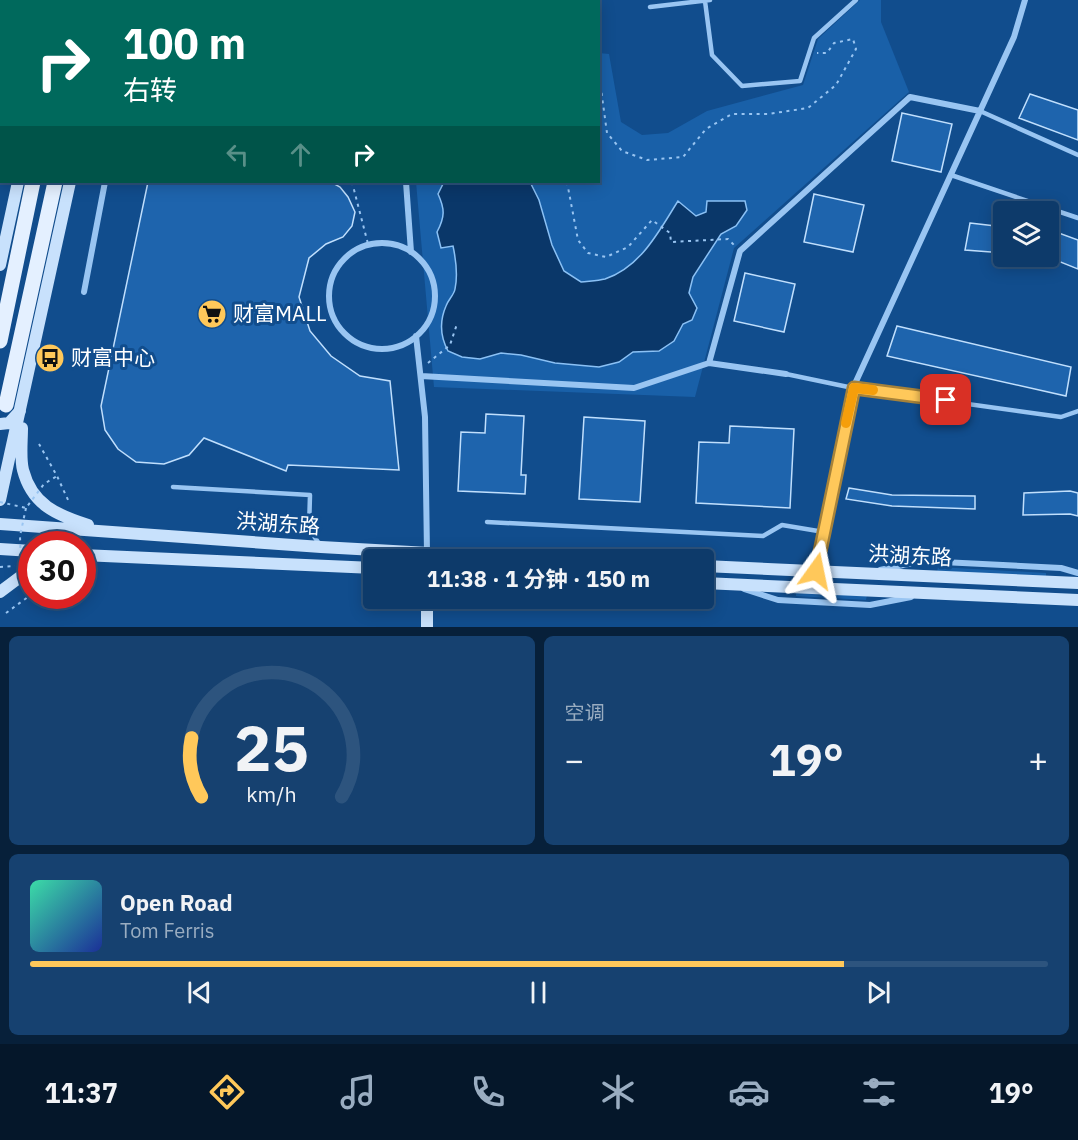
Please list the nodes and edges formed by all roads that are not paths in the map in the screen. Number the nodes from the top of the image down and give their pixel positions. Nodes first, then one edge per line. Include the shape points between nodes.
1 (710, 0) edge
2 (856, 0) edge
3 (1025, 0) edge
4 (705, 1) edge
5 (650, 7) dead end
6 (980, 111) junction
7 (1078, 155) edge
8 (951, 175) junction
9 (18, 183) edge
10 (33, 183) edge
11 (55, 183) edge
12 (70, 183) edge
13 (105, 183) edge
14 (406, 183) edge
15 (1078, 218) edge
16 (411, 252) junction
17 (0, 265) edge
18 (84, 292) dead end
19 (417, 336) junction
20 (0, 340) edge
21 (709, 363) junction
22 (420, 372) junction
23 (786, 374) joint
24 (854, 388) junction
25 (13, 408) junction
26 (1078, 411) edge
27 (0, 424) edge
28 (173, 487) dead end
29 (0, 501) edge
30 (487, 522) dead end
31 (0, 524) edge
32 (109, 531) junction
33 (824, 532) junction
34 (321, 547) junction
35 (0, 549) edge
36 (427, 549) edge
37 (18, 550) edge
38 (363, 551) edge
39 (96, 556) edge
40 (714, 566) edge
41 (363, 568) edge
42 (816, 571) junction
43 (862, 573) junction
44 (1078, 573) edge
45 (18, 574) edge
46 (714, 583) edge
47 (1078, 584) edge
48 (0, 592) edge
49 (1076, 601) edge
50 (427, 609) edge
51 (427, 627) edge

1 - 4 lane
2 - 4 lane via 814,38 800,81 742,86 712,56
3 - 6 street via 1014,37
4 - 5 lane
6 - 7 lane
6 - 8 street
6 - 21 street via 910,97 740,251
8 - 15 lane
8 - 24 street
9 - 17 main road
10 - 20 main road
11 - 25 main road
12 - 25 main road
13 - 18 street
14 - 16 street
16 - 19 street via 429,271 435,288 428,322
16 - 19 street via 386,243 369,244 353,251 340,263 328,295 339,327 367,347 384,349
19 - 22 street
21 - 22 street via 634,388
21 - 23 street
22 - 36 street via 425,417
23 - 24 lane
24 - 26 lane via 1061,417
24 - 33 street
25 - 27 main road via 9,423
25 - 29 main road
25 - 32 main road via 23,470 37,500 63,517
28 - 34 lane via 310,495 309,529
30 - 33 lane via 763,536 782,525
31 - 32 main road, 洪湖东路
32 - 34 main road, 洪湖东路
33 - 42 street
34 - 38 main road, 洪湖东路
35 - 37 main road
39 - 41 main road, 洪湖东路
40 - 42 main road, 洪湖东路
42 - 43 main road, 洪湖东路
43 - 44 street via 922,561 1061,568
43 - 47 main road, 洪湖东路
45 - 48 main road
46 - 49 main road, 洪湖东路
50 - 51 main road

